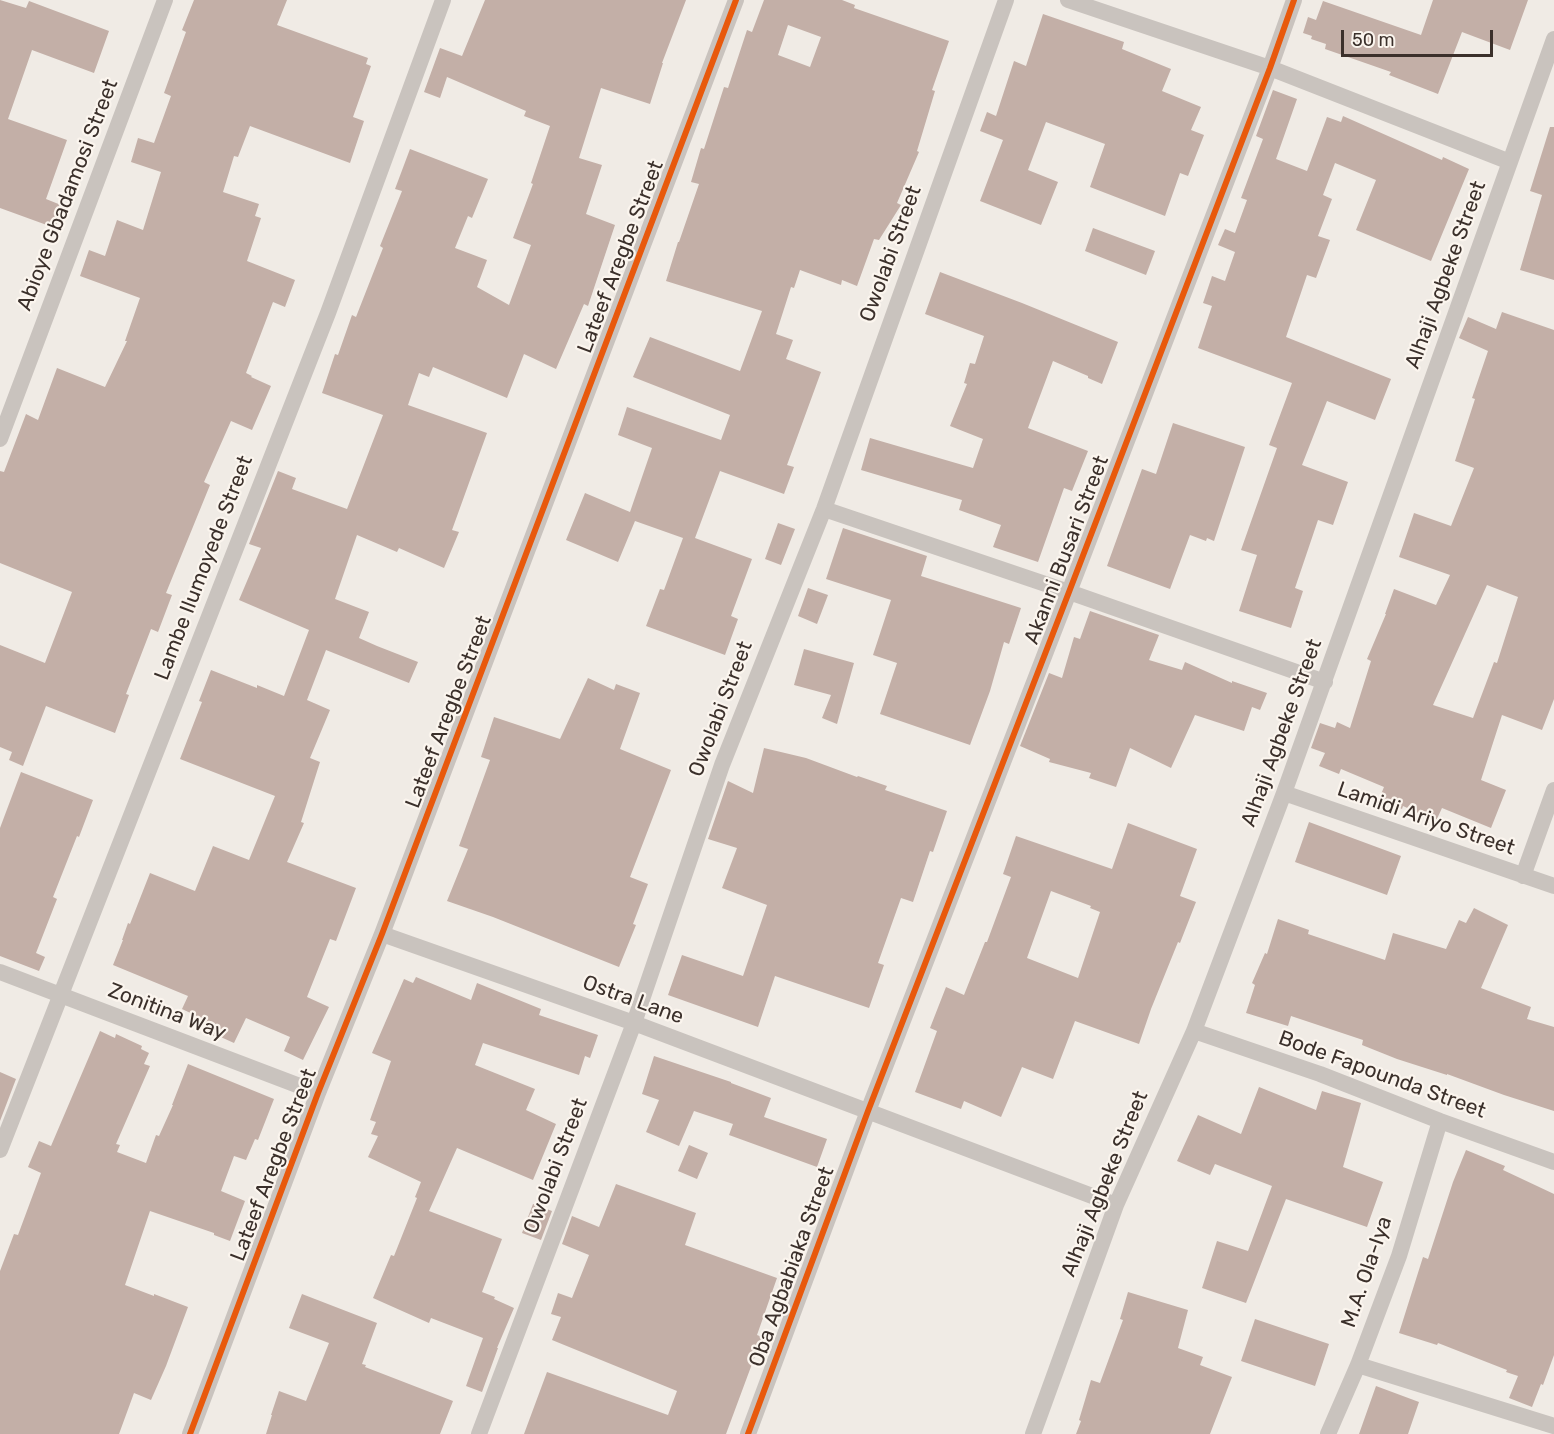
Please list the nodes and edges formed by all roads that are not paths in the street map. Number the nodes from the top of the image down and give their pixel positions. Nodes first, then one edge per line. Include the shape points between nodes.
1 (165, 0) edge
2 (443, 0) edge
3 (736, 0) edge
4 (1006, 0) edge
5 (1068, 0) edge
6 (1294, 0) edge
7 (1554, 39) edge
8 (1270, 68) junction
9 (1510, 162) junction
10 (0, 439) edge
11 (824, 509) junction
12 (1069, 592) junction
13 (1325, 682) junction
14 (1554, 790) edge
15 (1284, 793) junction
16 (1524, 876) junction
17 (1554, 886) edge
18 (382, 934) junction
19 (0, 972) edge
20 (60, 995) junction
21 (634, 1023) junction
22 (1194, 1031) junction
23 (318, 1093) junction
24 (868, 1111) junction
25 (1440, 1121) junction
26 (0, 1150) edge
27 (1554, 1162) edge
28 (1116, 1205) junction
29 (1358, 1365) junction
30 (1554, 1426) edge
31 (190, 1434) edge
32 (479, 1434) edge
33 (748, 1434) edge
34 (1033, 1434) edge
35 (1328, 1434) edge

1 - 10 street, Abioye Gbadamosi Street
2 - 20 street, Lambe Ilumoyede Street via 328,313
3 - 18 street, Lateef Aregbe Street
4 - 11 street, Owolabi Street
5 - 8 street
6 - 8 street, Akanni Busari Street
7 - 9 street, Alhaji Agbeke Street
8 - 9 street
8 - 12 street, Akanni Busari Street
9 - 13 street, Alhaji Agbeke Street
11 - 12 street
11 - 21 street, Owolabi Street via 722,765
12 - 13 street
12 - 24 street, Akanni Busari Street
13 - 15 street, Alhaji Agbeke Street
14 - 16 street
15 - 16 street, Lamidi Ariyo Street
15 - 22 street, Alhaji Agbeke Street
16 - 17 street, Lamidi Ariyo Street
18 - 21 street, Ostra Lane
18 - 23 street, Lateef Aregbe Street
19 - 20 street, Zonitina Way
20 - 23 street, Zonitina Way
20 - 26 street, Lambe Ilumoyede Street
21 - 24 street, Ostra Lane
21 - 32 street, Owolabi Street
22 - 25 street, Bode Fapounda Street
22 - 28 street, Alhaji Agbeke Street
23 - 31 street, Lateef Aregbe Street
24 - 28 street, Ostra Lane
24 - 33 street, Oba Agbabiaka Street
25 - 27 street, Bode Fapounda Street
25 - 29 street, M.A. Ola-Iya via 1399,1256
28 - 34 street, Alhaji Agbeke Street
29 - 30 street
29 - 35 street, M.A. Ola-Iya

